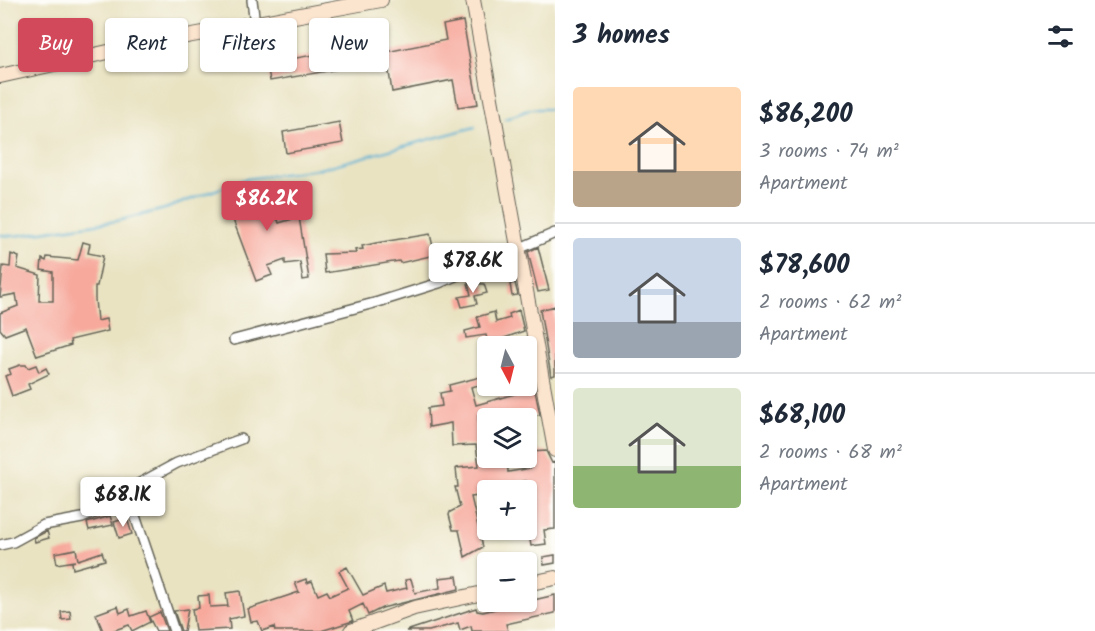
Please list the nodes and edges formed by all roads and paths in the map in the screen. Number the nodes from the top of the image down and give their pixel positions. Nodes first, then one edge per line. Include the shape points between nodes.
1 (252, 0) edge
2 (381, 0) edge
3 (473, 0) edge
4 (254, 18) edge
5 (286, 18) edge
6 (200, 34) edge
7 (0, 76) edge
8 (555, 233) edge
9 (519, 247) junction
10 (234, 340) dead end
11 (241, 439) dead end
12 (555, 450) edge
13 (129, 498) junction
14 (0, 545) edge
15 (555, 578) edge
16 (537, 582) edge
17 (477, 594) edge
18 (174, 631) edge
19 (351, 631) edge

1 - 4 street
2 - 5 street
3 - 9 street
6 - 7 street
8 - 9 street
9 - 10 street via 439,283
9 - 12 street
11 - 13 street via 177,463 129,489
13 - 14 street via 82,518 44,525
13 - 18 street
15 - 16 street
17 - 19 street via 414,608

